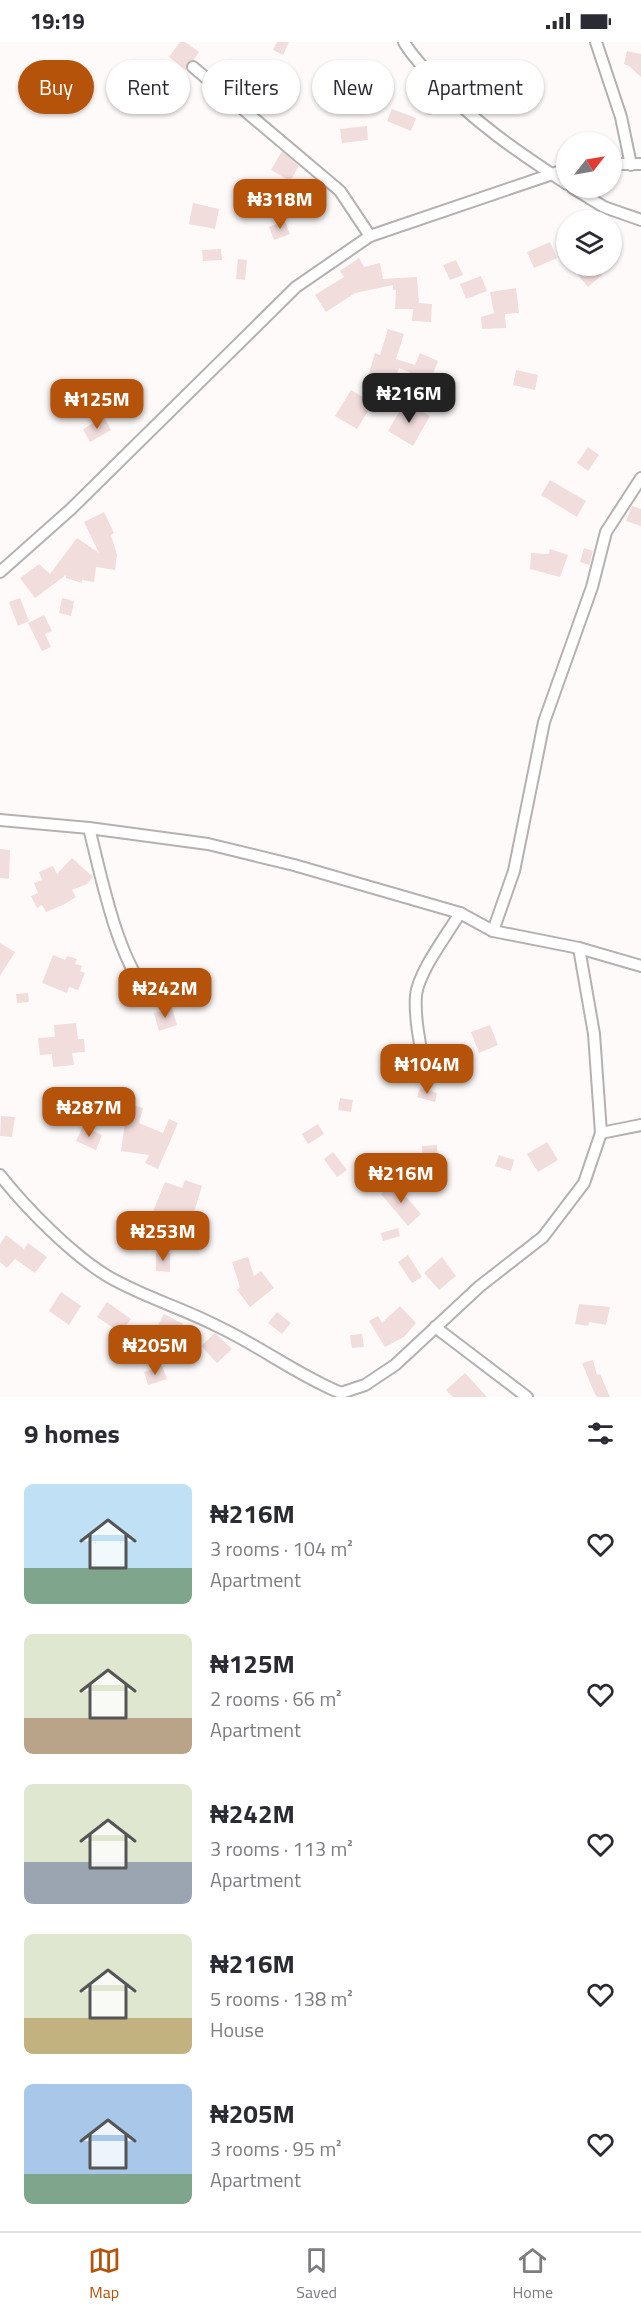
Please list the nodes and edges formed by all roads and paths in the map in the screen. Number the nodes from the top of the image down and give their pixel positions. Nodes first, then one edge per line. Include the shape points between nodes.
1 (596, 42) edge
2 (403, 43) edge
3 (193, 67) dead end
4 (636, 164) edge
5 (556, 173) edge
6 (552, 174) junction
7 (556, 176) edge
8 (589, 198) edge
9 (641, 219) edge
10 (370, 236) junction
11 (641, 478) edge
12 (0, 572) edge
13 (0, 820) edge
14 (89, 828) junction
15 (460, 913) junction
16 (493, 931) junction
17 (579, 948) junction
18 (641, 966) edge
19 (153, 1000) dead end
20 (426, 1078) dead end
21 (641, 1125) edge
22 (601, 1133) junction
23 (0, 1175) edge
24 (435, 1327) junction
25 (526, 1397) edge

1 - 4 street
2 - 6 street via 458,105 504,143
3 - 10 street via 340,190
5 - 6 street
6 - 7 street
6 - 10 street
8 - 9 street via 603,207
10 - 12 street via 296,287 70,509
11 - 16 street via 606,532 592,587 544,722 514,871
13 - 14 street
14 - 15 street via 207,844 294,864
14 - 19 street via 113,921 142,989
15 - 16 street
15 - 20 street via 416,994
16 - 17 street
17 - 18 street
17 - 22 street via 594,1034
21 - 22 street
22 - 24 street via 584,1183 543,1237
23 - 24 street via 64,1241 108,1276 217,1325 341,1393 365,1385 395,1365
24 - 25 street

